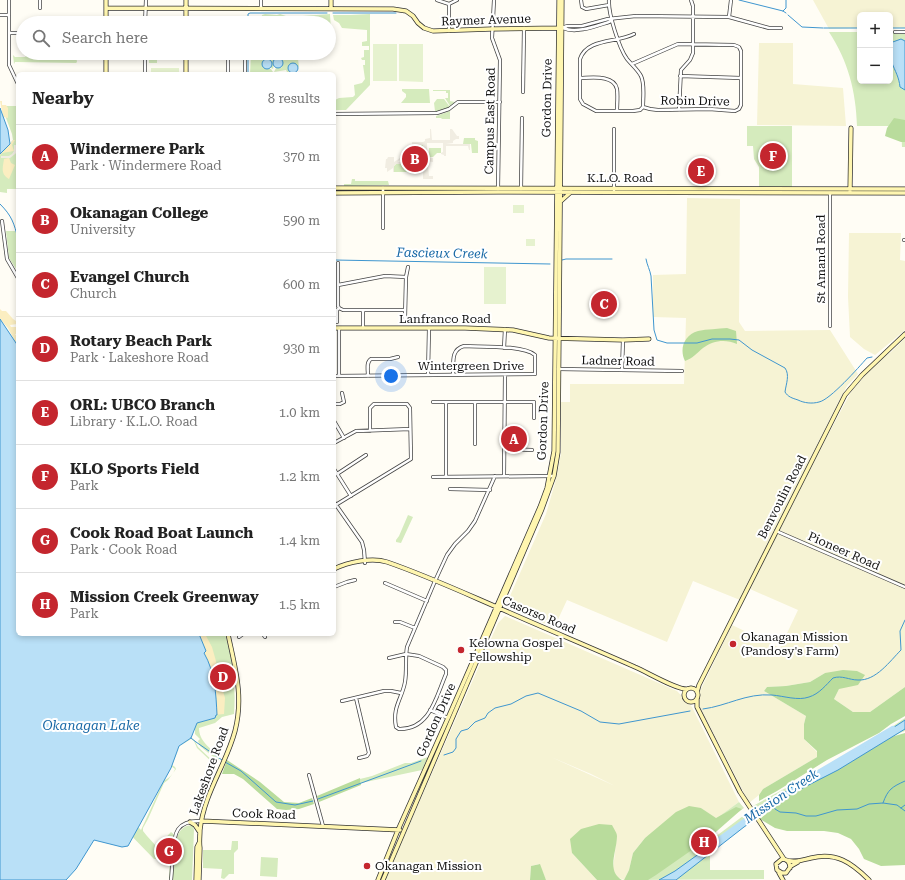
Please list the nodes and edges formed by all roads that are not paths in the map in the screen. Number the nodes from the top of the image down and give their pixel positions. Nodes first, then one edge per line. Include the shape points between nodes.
1 (9, 0) edge
2 (40, 0) edge
3 (106, 0) edge
4 (146, 0) edge
5 (186, 0) edge
6 (260, 0) edge
7 (331, 0) edge
8 (437, 0) edge
9 (457, 0) edge
10 (494, 0) edge
11 (558, 0) edge
12 (562, 0) edge
13 (581, 0) edge
14 (609, 0) edge
15 (691, 0) edge
16 (731, 0) edge
17 (449, 4) junction
18 (609, 5) junction
19 (40, 8) dead end
20 (106, 8) junction
21 (145, 8) junction
22 (186, 8) junction
23 (261, 8) junction
24 (331, 8) junction
25 (0, 15) edge
26 (9, 15) junction
27 (106, 16) edge
28 (145, 16) edge
29 (186, 16) edge
30 (693, 17) junction
31 (729, 17) junction
32 (612, 19) junction
33 (492, 28) junction
34 (524, 28) junction
35 (560, 28) junction
36 (781, 28) dead end
37 (449, 31) junction
38 (895, 32) dead end
39 (905, 32) edge
40 (9, 33) junction
41 (16, 33) edge
42 (634, 34) dead end
43 (618, 39) junction
44 (693, 44) junction
45 (106, 60) edge
46 (145, 60) edge
47 (186, 60) edge
48 (228, 60) edge
49 (245, 60) edge
50 (632, 64) junction
51 (106, 72) edge
52 (145, 72) edge
53 (186, 72) edge
54 (228, 72) edge
55 (245, 72) edge
56 (16, 76) edge
57 (680, 76) junction
58 (580, 78) junction
59 (742, 78) junction
60 (523, 92) dead end
61 (500, 102) junction
62 (643, 107) junction
63 (680, 110) junction
64 (617, 112) junction
65 (336, 114) edge
66 (522, 118) dead end
67 (851, 128) dead end
68 (614, 129) dead end
69 (560, 176) junction
70 (556, 178) junction
71 (336, 188) edge
72 (905, 189) edge
73 (383, 190) junction
74 (498, 190) junction
75 (521, 190) junction
76 (546, 190) junction
77 (558, 190) junction
78 (572, 190) junction
79 (614, 190) junction
80 (850, 191) junction
81 (336, 193) edge
82 (830, 193) junction
83 (905, 193) edge
84 (558, 202) junction
85 (2, 221) dead end
86 (383, 228) dead end
87 (338, 263) dead end
88 (408, 267) dead end
89 (16, 275) edge
90 (406, 277) junction
91 (338, 285) junction
92 (339, 308) junction
93 (363, 310) junction
94 (405, 310) junction
95 (405, 318) dead end
96 (337, 322) dead end
97 (830, 326) dead end
98 (339, 328) joint
99 (363, 328) junction
100 (429, 328) junction
101 (505, 329) junction
102 (905, 334) edge
103 (557, 338) junction
104 (649, 339) dead end
105 (623, 340) junction
106 (504, 348) junction
107 (398, 357) dead end
108 (557, 369) junction
109 (622, 370) junction
110 (682, 371) dead end
111 (428, 375) junction
112 (453, 375) junction
113 (505, 375) junction
114 (339, 376) joint
115 (368, 376) junction
116 (342, 392) dead end
117 (434, 402) dead end
118 (446, 402) junction
119 (475, 402) junction
120 (505, 402) junction
121 (336, 404) edge
122 (534, 418) dead end
123 (336, 424) edge
124 (410, 429) junction
125 (370, 431) junction
126 (344, 438) junction
127 (336, 442) edge
128 (475, 444) dead end
129 (504, 449) junction
130 (532, 450) dead end
131 (366, 455) dead end
132 (337, 474) joint
133 (496, 476) junction
134 (504, 476) junction
135 (552, 476) junction
136 (433, 477) dead end
137 (446, 477) junction
138 (450, 489) dead end
139 (490, 490) junction
140 (351, 496) junction
141 (336, 504) edge
142 (336, 505) edge
143 (776, 531) junction
144 (365, 562) junction
145 (336, 568) edge
146 (354, 580) dead end
147 (435, 581) junction
148 (385, 583) dead end
149 (336, 587) edge
150 (905, 587) edge
151 (427, 601) junction
152 (498, 608) junction
153 (395, 622) dead end
154 (415, 628) junction
155 (228, 636) edge
156 (406, 654) junction
157 (389, 658) dead end
158 (699, 685) junction
159 (679, 688) junction
160 (689, 689) junction
161 (697, 692) junction
162 (401, 693) junction
163 (684, 695) junction
164 (356, 698) junction
165 (697, 698) junction
166 (342, 701) dead end
167 (690, 702) junction
168 (697, 707) junction
169 (430, 710) junction
170 (448, 718) junction
171 (359, 758) dead end
172 (309, 774) dead end
173 (202, 821) junction
174 (190, 822) junction
175 (323, 826) junction
176 (398, 830) junction
177 (403, 831) junction
178 (200, 832) junction
179 (199, 843) junction
180 (776, 849) junction
181 (785, 860) junction
182 (803, 860) junction
183 (778, 862) junction
184 (789, 870) junction
185 (778, 872) junction
186 (172, 880) edge
187 (196, 880) edge
188 (199, 880) edge
189 (378, 880) edge
190 (383, 880) edge
191 (784, 880) edge
192 (869, 880) edge

1 - 26 street
2 - 19 street
3 - 20 main road
4 - 21 street
5 - 22 main road
6 - 23 street
7 - 24 main road
8 - 17 street
9 - 17 street
10 - 33 street, Campus East Road
11 - 35 main road, Gordon Drive
12 - 35 main road, Gordon Drive
13 - 18 street via 582,7 586,9
14 - 18 street
15 - 30 street
16 - 31 street
17 - 37 street
18 - 32 street
20 - 21 main road, Raymer Avenue
20 - 27 main road
21 - 22 main road, Raymer Avenue
21 - 28 street
22 - 23 main road, Raymer Avenue
22 - 29 main road
23 - 24 main road, Raymer Avenue
24 - 37 main road, Raymer Avenue via 406,11 424,28
25 - 26 street
26 - 40 street
30 - 31 street, Raymer Avenue
30 - 32 street, Raymer Avenue
30 - 44 street
31 - 36 street, Raymer Avenue via 769,28
32 - 35 street, Raymer Avenue via 583,29
32 - 43 street
33 - 34 main road, Raymer Avenue
33 - 37 main road, Raymer Avenue
33 - 61 street, Campus East Road via 492,38 500,60
34 - 35 main road, Raymer Avenue
34 - 60 street
35 - 69 main road, Gordon Drive
35 - 70 main road, Gordon Drive
38 - 39 street
40 - 41 street
40 - 56 street via 10,65
42 - 43 street
43 - 50 street via 626,58
43 - 58 street via 586,49 580,59
44 - 50 street, Robin Drive via 678,44
44 - 57 street via 693,53 681,70
44 - 59 street, Robin Drive via 739,47 742,51
45 - 51 main road
46 - 52 street
47 - 53 main road
48 - 54 street
49 - 55 street
50 - 62 street via 641,76
57 - 59 street
57 - 63 street
58 - 64 street via 580,99 583,104 596,111
58 - 64 street via 602,78 613,83 617,87
59 - 63 street, Robin Drive via 740,110
61 - 65 street via 458,102 437,114
61 - 74 street, Campus East Road
62 - 63 street, Robin Drive via 650,110
62 - 64 street via 633,112
66 - 75 street
67 - 80 main road
68 - 79 street
69 - 77 main road, Gordon Drive
69 - 78 main road via 565,185
70 - 76 main road
70 - 77 main road, Gordon Drive
71 - 73 main road, K.L.O. Road
72 - 80 main road, K.L.O. Road
73 - 74 main road, K.L.O. Road
73 - 81 main road, K.L.O. Road
73 - 86 street
74 - 75 main road, K.L.O. Road
75 - 76 main road, K.L.O. Road
76 - 77 main road, K.L.O. Road
76 - 84 main road
77 - 78 main road, K.L.O. Road
77 - 84 main road, Gordon Drive
78 - 79 main road, K.L.O. Road
78 - 84 main road
79 - 80 main road, K.L.O. Road
79 - 82 main road, K.L.O. Road
80 - 82 main road, K.L.O. Road
80 - 83 main road, K.L.O. Road
82 - 97 street, St Amand Road
84 - 103 main road, Gordon Drive
85 - 89 street via 7,259
87 - 91 street
88 - 90 street
90 - 91 street via 385,276
90 - 94 street
91 - 92 street
92 - 93 street
92 - 96 street
93 - 94 street
93 - 99 street
94 - 95 street
98 - 99 main road, Lanfranco Road
98 - 114 street
99 - 100 main road, Lanfranco Road
100 - 101 main road, Lanfranco Road
100 - 111 street
101 - 103 main road, Lanfranco Road
101 - 106 street
102 - 143 main road, Benvoulin Road via 845,394
103 - 105 main road, Lanfranco Road
103 - 108 main road, Gordon Drive
104 - 105 main road, Lanfranco Road
105 - 109 street
106 - 112 street via 458,348 454,352
106 - 113 street, Wintergreen Drive via 531,351 536,355 536,374
107 - 115 street via 369,360
108 - 109 street, Ladner Road
108 - 135 main road, Gordon Drive via 558,452
109 - 110 street, Ladner Road
111 - 112 street, Wintergreen Drive
111 - 115 street, Wintergreen Drive
112 - 113 street, Wintergreen Drive
113 - 120 street
114 - 115 street, Wintergreen Drive
116 - 121 street via 344,402
117 - 118 street
118 - 119 street
118 - 137 street
119 - 120 street
119 - 128 street
120 - 122 street via 534,402
120 - 129 street
123 - 126 street
124 - 125 street
124 - 125 street via 410,408 407,404 374,404 370,408
124 - 140 street via 411,459
125 - 126 street via 356,432
126 - 127 street
129 - 130 street
129 - 134 street
131 - 132 street
132 - 140 street
133 - 134 street
133 - 137 street
133 - 139 street
134 - 135 street
135 - 152 main road, Gordon Drive via 548,496
136 - 137 street
138 - 139 street
139 - 147 street via 475,521 447,555
140 - 141 street
142 - 144 street via 362,542
143 - 150 street, Pioneer Road
143 - 158 main road, Benvoulin Road
144 - 145 main road, Casorso Road
144 - 147 main road, Casorso Road via 390,564
146 - 149 street
147 - 151 street
147 - 152 main road, Casorso Road
148 - 151 street
151 - 154 street
152 - 159 main road, Casorso Road
152 - 170 main road, Gordon Drive
152 - 177 main road, Gordon Drive
153 - 154 street
154 - 156 street
155 - 173 main road, Lakeshore Road via 238,678 239,699 235,732 208,796
156 - 157 street
156 - 162 street via 405,682
156 - 169 street via 419,656 446,670
158 - 160 main road
158 - 161 main road, Benvoulin Road
159 - 160 main road, Casorso Road
159 - 163 main road, Casorso Road
160 - 161 main road
160 - 163 main road
161 - 165 main road
162 - 164 street via 384,691
162 - 169 street via 395,711 396,727 399,729 418,725
163 - 167 main road
164 - 166 street
164 - 171 street via 369,753
165 - 167 main road
165 - 168 main road
167 - 168 main road
168 - 180 main road via 740,792
169 - 170 street
170 - 176 main road, Gordon Drive
172 - 175 street
173 - 174 street, Cook Road
173 - 175 main road, Cook Road
173 - 178 main road, Lakeshore Road
174 - 178 main road
174 - 186 street via 179,828 174,837
175 - 176 main road, Cook Road
176 - 177 main road, Cook Road
176 - 189 main road, Gordon Drive
177 - 190 main road, Gordon Drive
178 - 179 main road, Lakeshore Road
179 - 187 main road, Lakeshore Road
179 - 188 main road, Lakeshore Road
180 - 181 main road
180 - 183 main road
181 - 182 main road
181 - 183 main road
181 - 184 main road via 789,864
182 - 184 main road via 795,863
182 - 192 main road via 832,856 850,864
183 - 185 main road
184 - 185 main road via 782,874
184 - 191 main road
185 - 191 main road

